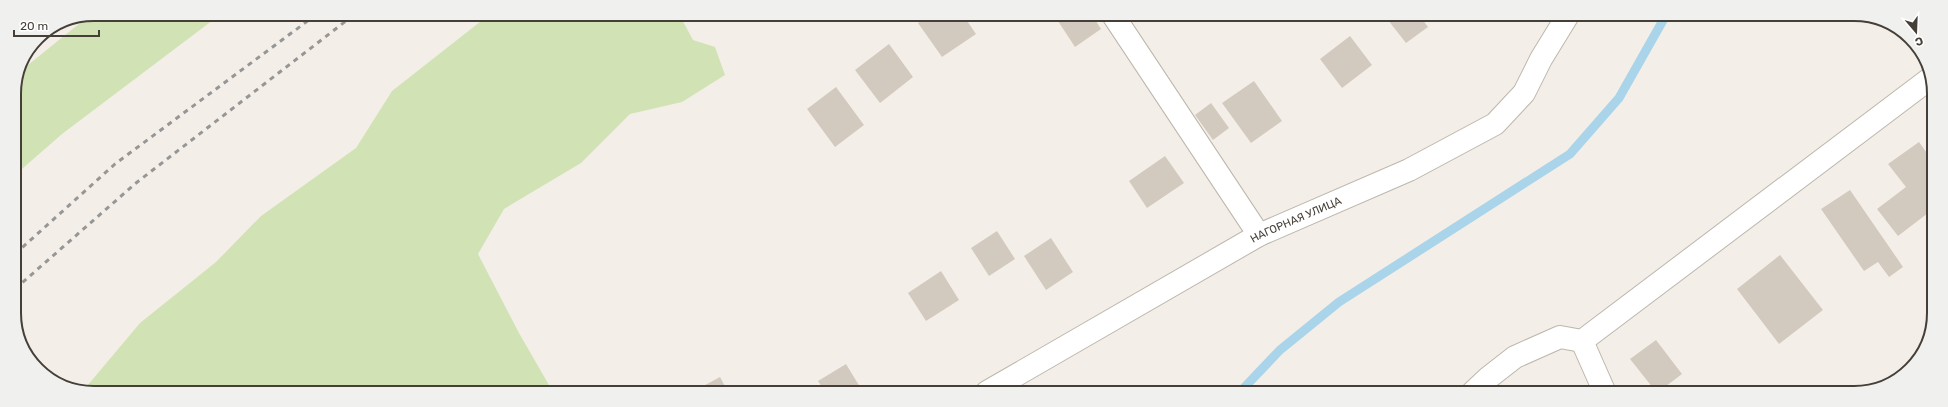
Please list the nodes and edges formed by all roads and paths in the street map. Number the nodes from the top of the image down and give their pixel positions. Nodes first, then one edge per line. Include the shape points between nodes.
1 (1117, 21) edge
2 (1564, 21) edge
3 (1926, 81) edge
4 (1259, 235) junction
5 (1582, 341) junction
6 (997, 386) edge
7 (1479, 386) edge
8 (1601, 386) edge

1 - 4 street
2 - 4 street, НАГОРНАЯ УЛИЦА via 1524,92 1496,124 1409,170
3 - 5 street
4 - 6 street, НАГОРНАЯ УЛИЦА
5 - 7 street via 1560,337 1515,357
5 - 8 street

